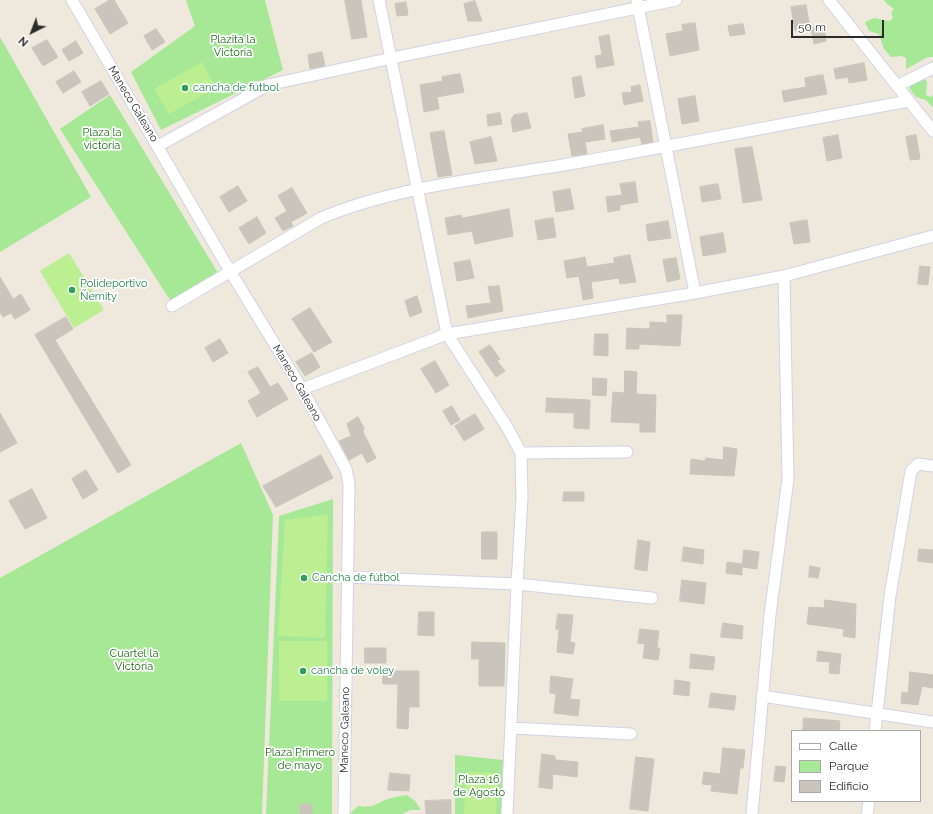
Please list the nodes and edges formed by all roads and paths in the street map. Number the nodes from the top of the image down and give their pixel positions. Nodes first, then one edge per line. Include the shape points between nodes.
1 (72, 0) edge
2 (379, 0) edge
3 (676, 0) edge
4 (829, 0) edge
5 (637, 4) edge
6 (392, 58) junction
7 (933, 68) edge
8 (897, 86) junction
9 (909, 101) junction
10 (933, 131) edge
11 (158, 146) junction
12 (665, 147) junction
13 (418, 190) junction
14 (933, 236) edge
15 (230, 271) junction
16 (784, 276) junction
17 (695, 293) junction
18 (172, 306) dead end
19 (447, 334) junction
20 (302, 388) junction
21 (627, 452) dead end
22 (521, 454) junction
23 (933, 466) edge
24 (347, 577) junction
25 (516, 584) junction
26 (652, 598) dead end
27 (762, 696) junction
28 (877, 713) junction
29 (933, 722) edge
30 (510, 728) junction
31 (876, 730) edge
32 (631, 734) dead end
33 (869, 802) edge
34 (344, 814) edge
35 (507, 814) edge
36 (752, 814) edge
37 (867, 814) edge

1 - 11 street, Maneco Galeano
2 - 6 street
3 - 5 street
4 - 8 street
5 - 6 street
5 - 12 street
6 - 11 street via 268,85
6 - 13 street
7 - 8 street
8 - 9 street
9 - 10 street
9 - 12 street
11 - 15 street, Maneco Galeano
12 - 13 street
12 - 17 street
13 - 15 street via 342,209 328,215
13 - 19 street
14 - 16 street
15 - 18 street
15 - 20 street, Maneco Galeano
16 - 17 street
16 - 27 street via 788,479
17 - 19 street
19 - 20 street
19 - 22 street via 507,427
20 - 24 street, Maneco Galeano via 346,469
21 - 22 street
22 - 25 street via 522,498
23 - 28 street via 918,464 911,471 890,596
24 - 25 street
24 - 34 street, Maneco Galeano
25 - 26 street
25 - 30 street
27 - 28 street
27 - 36 street
28 - 29 street
28 - 31 street
30 - 32 street
30 - 35 street
33 - 37 street

